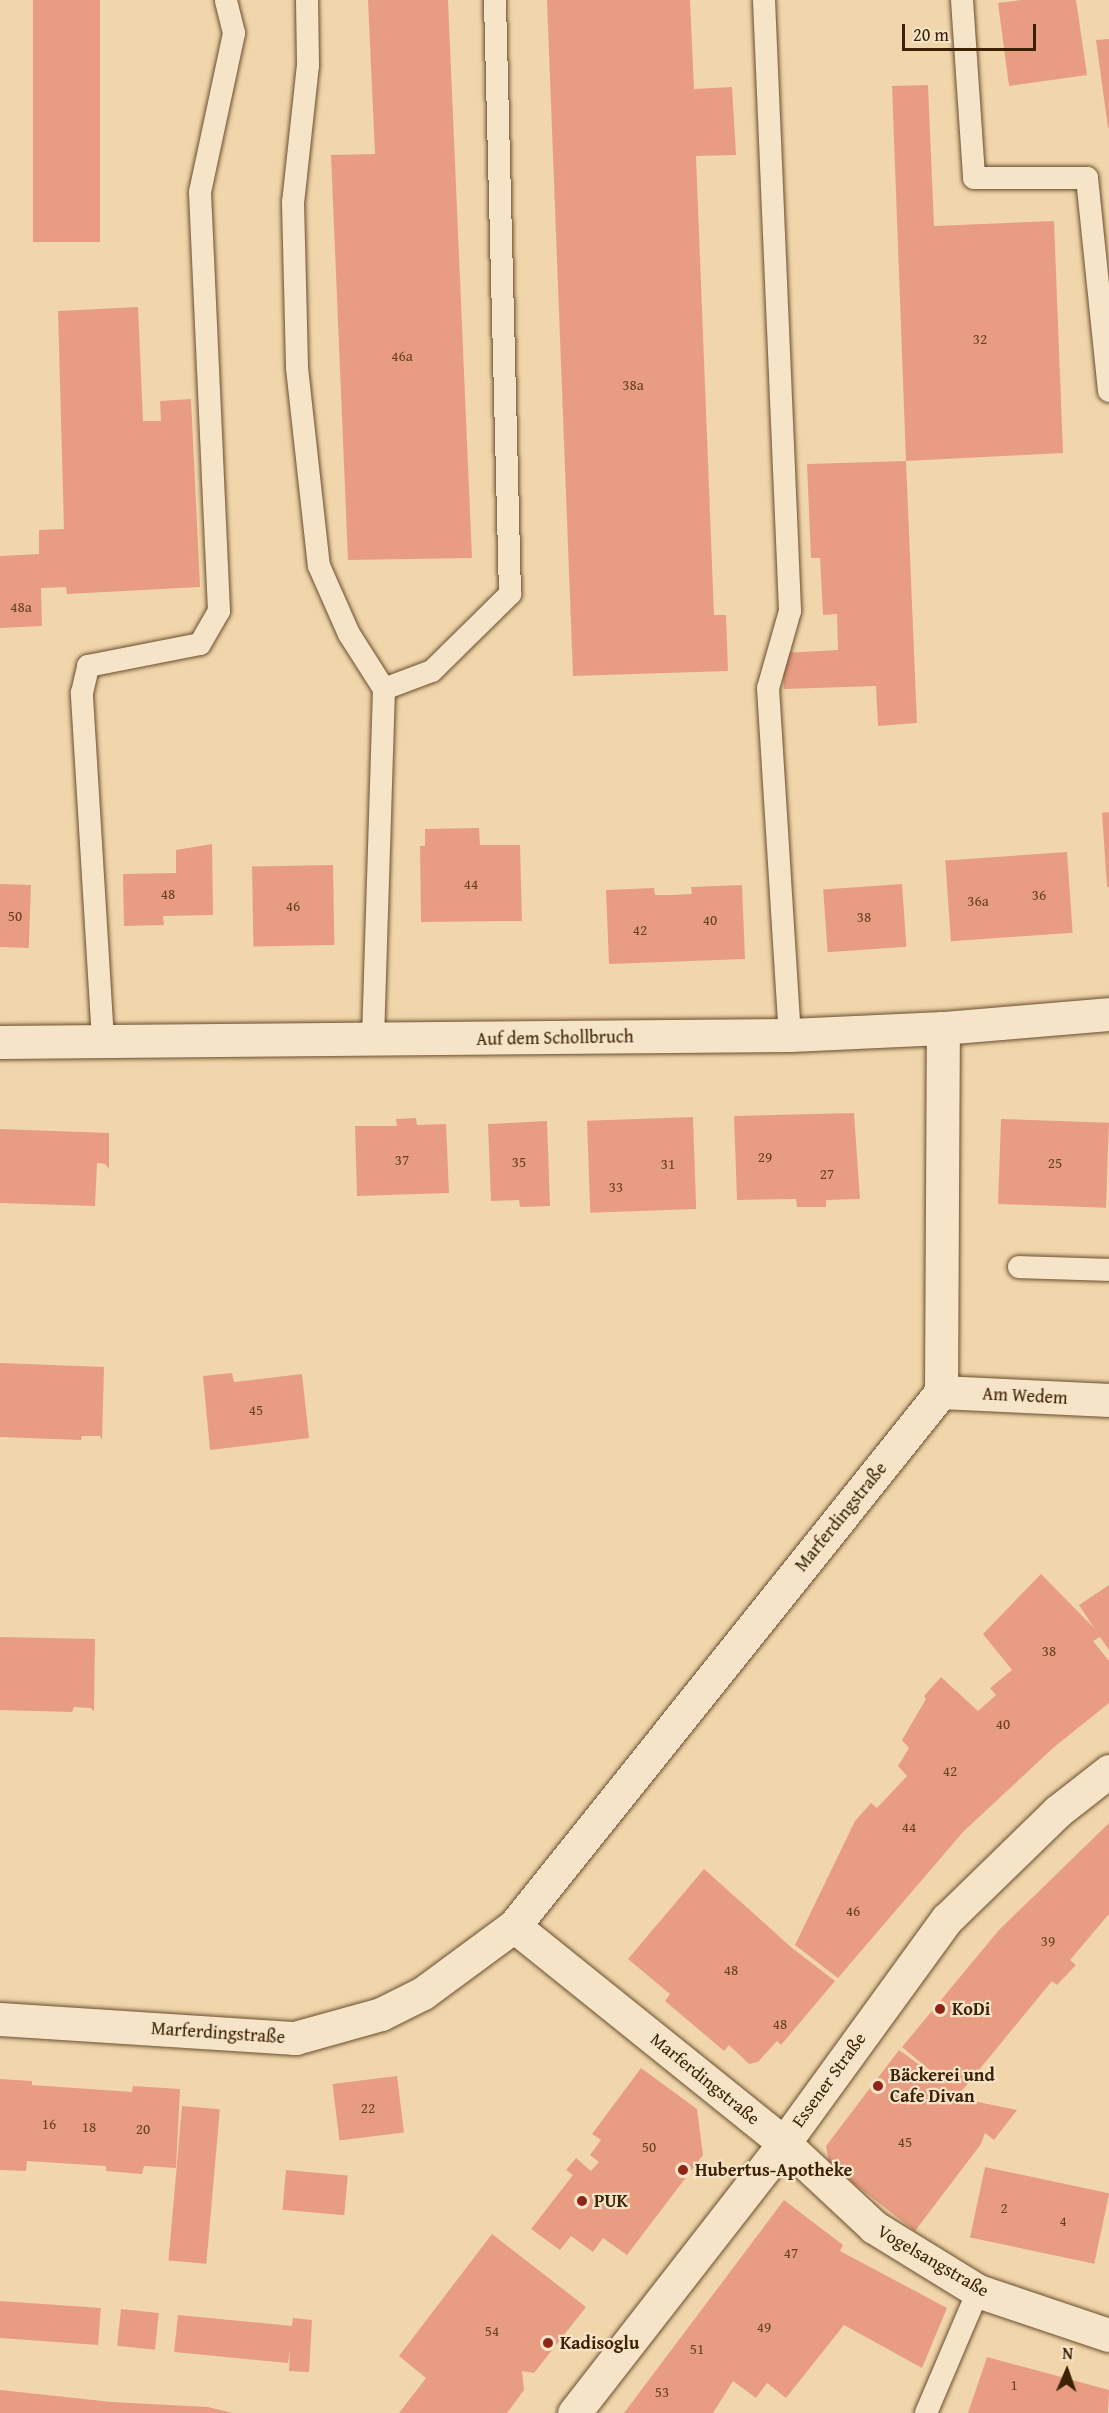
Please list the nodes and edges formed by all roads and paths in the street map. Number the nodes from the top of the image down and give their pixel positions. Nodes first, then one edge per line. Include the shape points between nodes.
1 (226, 0) edge
2 (307, 0) edge
3 (495, 0) edge
4 (764, 0) edge
5 (962, 0) edge
6 (1109, 391) edge
7 (384, 688) junction
8 (1109, 1014) edge
9 (943, 1028) junction
10 (790, 1035) junction
11 (103, 1040) junction
12 (373, 1041) junction
13 (0, 1042) edge
14 (1019, 1267) dead end
15 (1109, 1269) edge
16 (941, 1392) junction
17 (1109, 1400) edge
18 (1109, 1771) edge
19 (514, 1926) junction
20 (0, 2019) edge
21 (784, 2143) junction
22 (978, 2291) junction
23 (1109, 2335) edge
24 (574, 2413) edge
25 (926, 2413) edge

1 - 11 lane via 234,33 200,192 219,611 200,644 88,666 82,693
2 - 7 lane via 308,65 292,202 297,368 319,566 349,634
3 - 7 lane via 510,594 432,671
4 - 10 lane via 790,611 768,688
5 - 6 lane via 974,178 1087,178
7 - 12 lane
8 - 9 street, Auf dem Schollbruch
9 - 10 street, Auf dem Schollbruch
9 - 16 street
10 - 12 street, Auf dem Schollbruch
11 - 12 street, Auf dem Schollbruch
11 - 13 street, Auf dem Schollbruch
14 - 15 lane
16 - 17 street, Am Wedem
16 - 19 street, Marferdingstraße
18 - 21 street, Essener Straße via 1058,1810 947,1919
19 - 20 street, Marferdingstraße via 423,1993 381,2014 295,2038
19 - 21 street, Marferdingstraße
21 - 22 street, Vogelsangstraße via 874,2227
21 - 24 street, Essener Straße
22 - 23 street, Vogelsangstraße
22 - 25 lane

